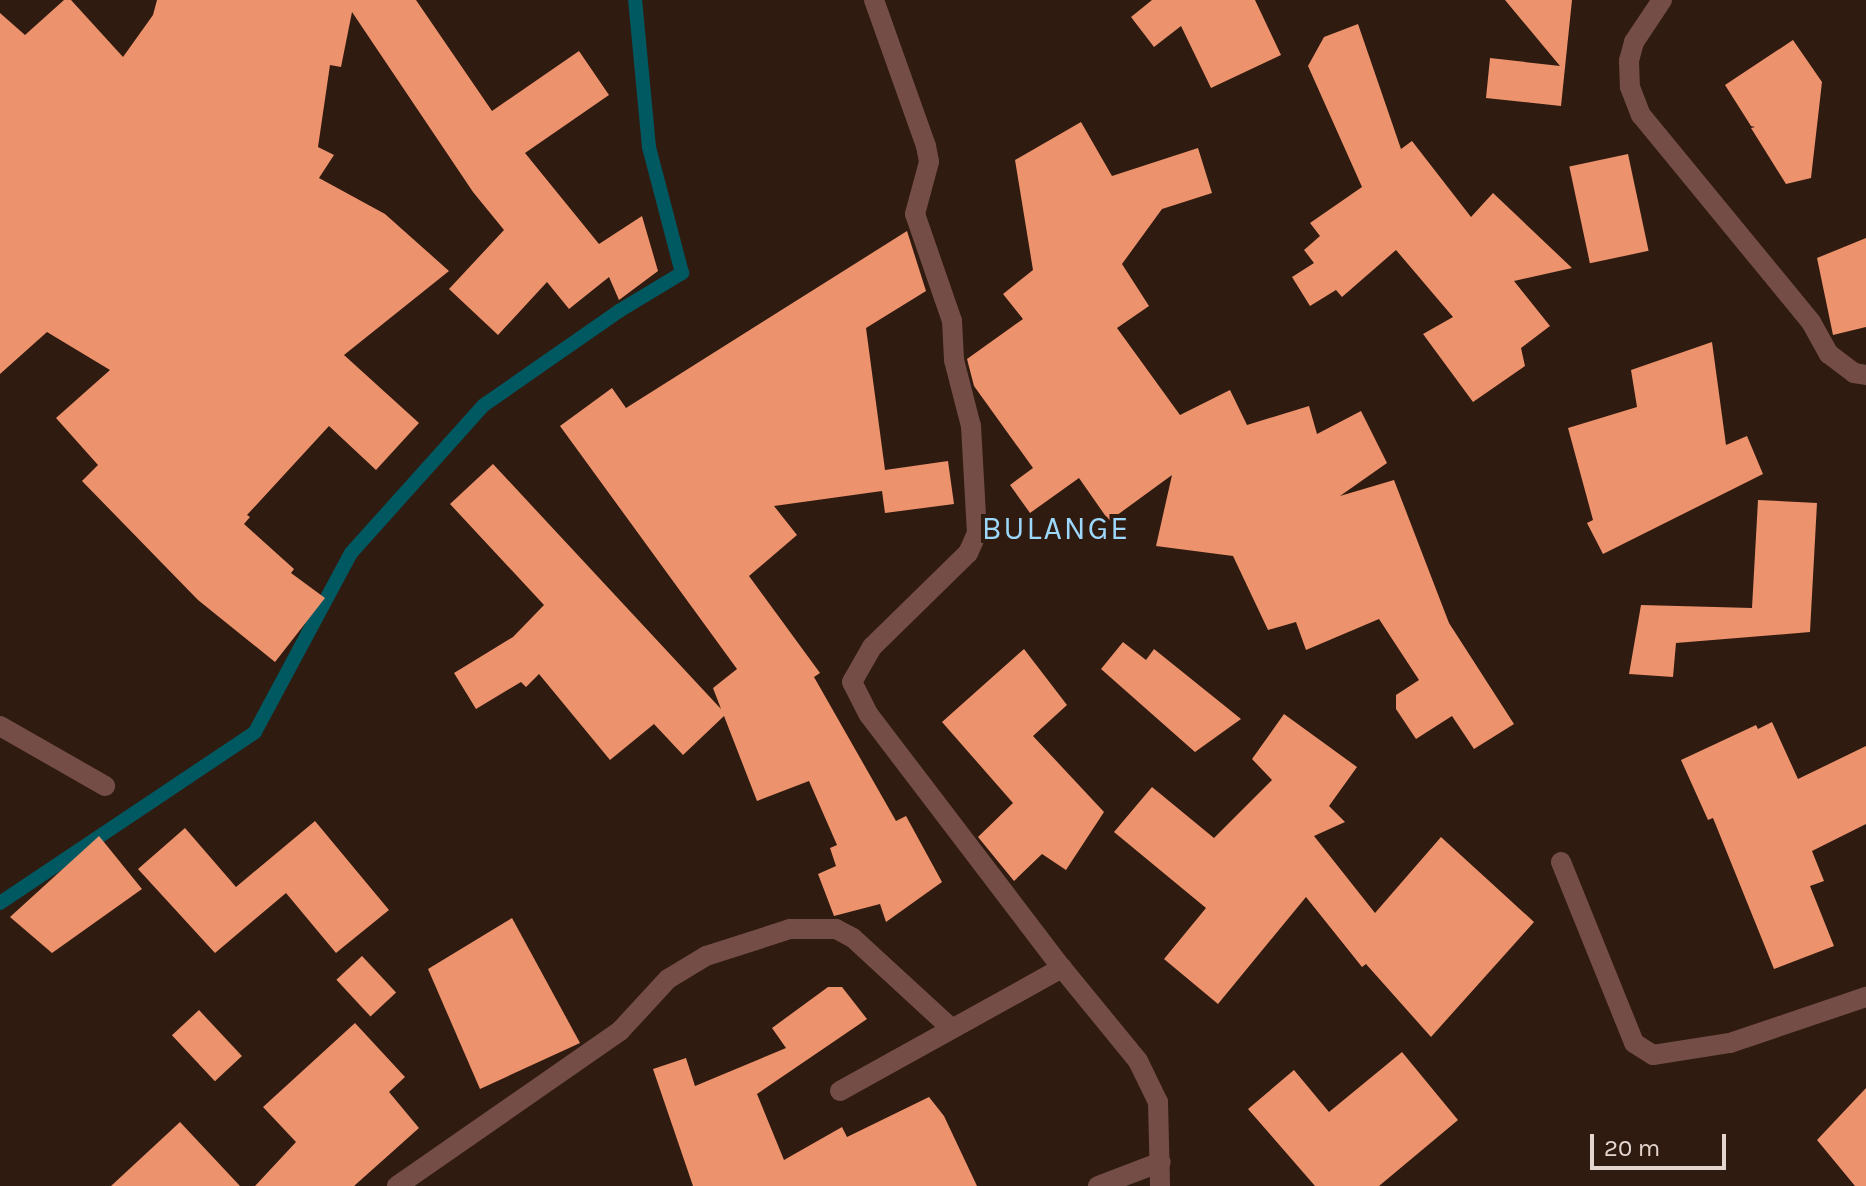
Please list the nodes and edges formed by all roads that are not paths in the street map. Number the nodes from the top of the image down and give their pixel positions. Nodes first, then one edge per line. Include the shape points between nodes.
1 (874, 0) edge
2 (1662, 0) edge
3 (1866, 375) edge
4 (0, 726) edge
5 (105, 786) dead end
6 (1561, 862) dead end
7 (1062, 968) junction
8 (1866, 997) edge
9 (952, 1029) junction
10 (840, 1091) dead end
11 (1161, 1162) junction
12 (397, 1186) edge
13 (1098, 1186) edge
14 (1160, 1186) edge

1 - 7 street via 926,146 929,162 915,214 952,321 954,360 971,426 977,533 968,553 872,647 852,682 869,715
2 - 3 street via 1634,42 1629,61 1630,87 1641,115 1811,322 1829,354 1854,373
4 - 5 street
6 - 8 street via 1634,1043 1653,1055 1730,1043
7 - 9 street
7 - 11 street via 1138,1061 1158,1102
9 - 10 street
9 - 12 street via 853,938 836,929 790,929 706,956 668,979 620,1031
11 - 13 street
11 - 14 street

